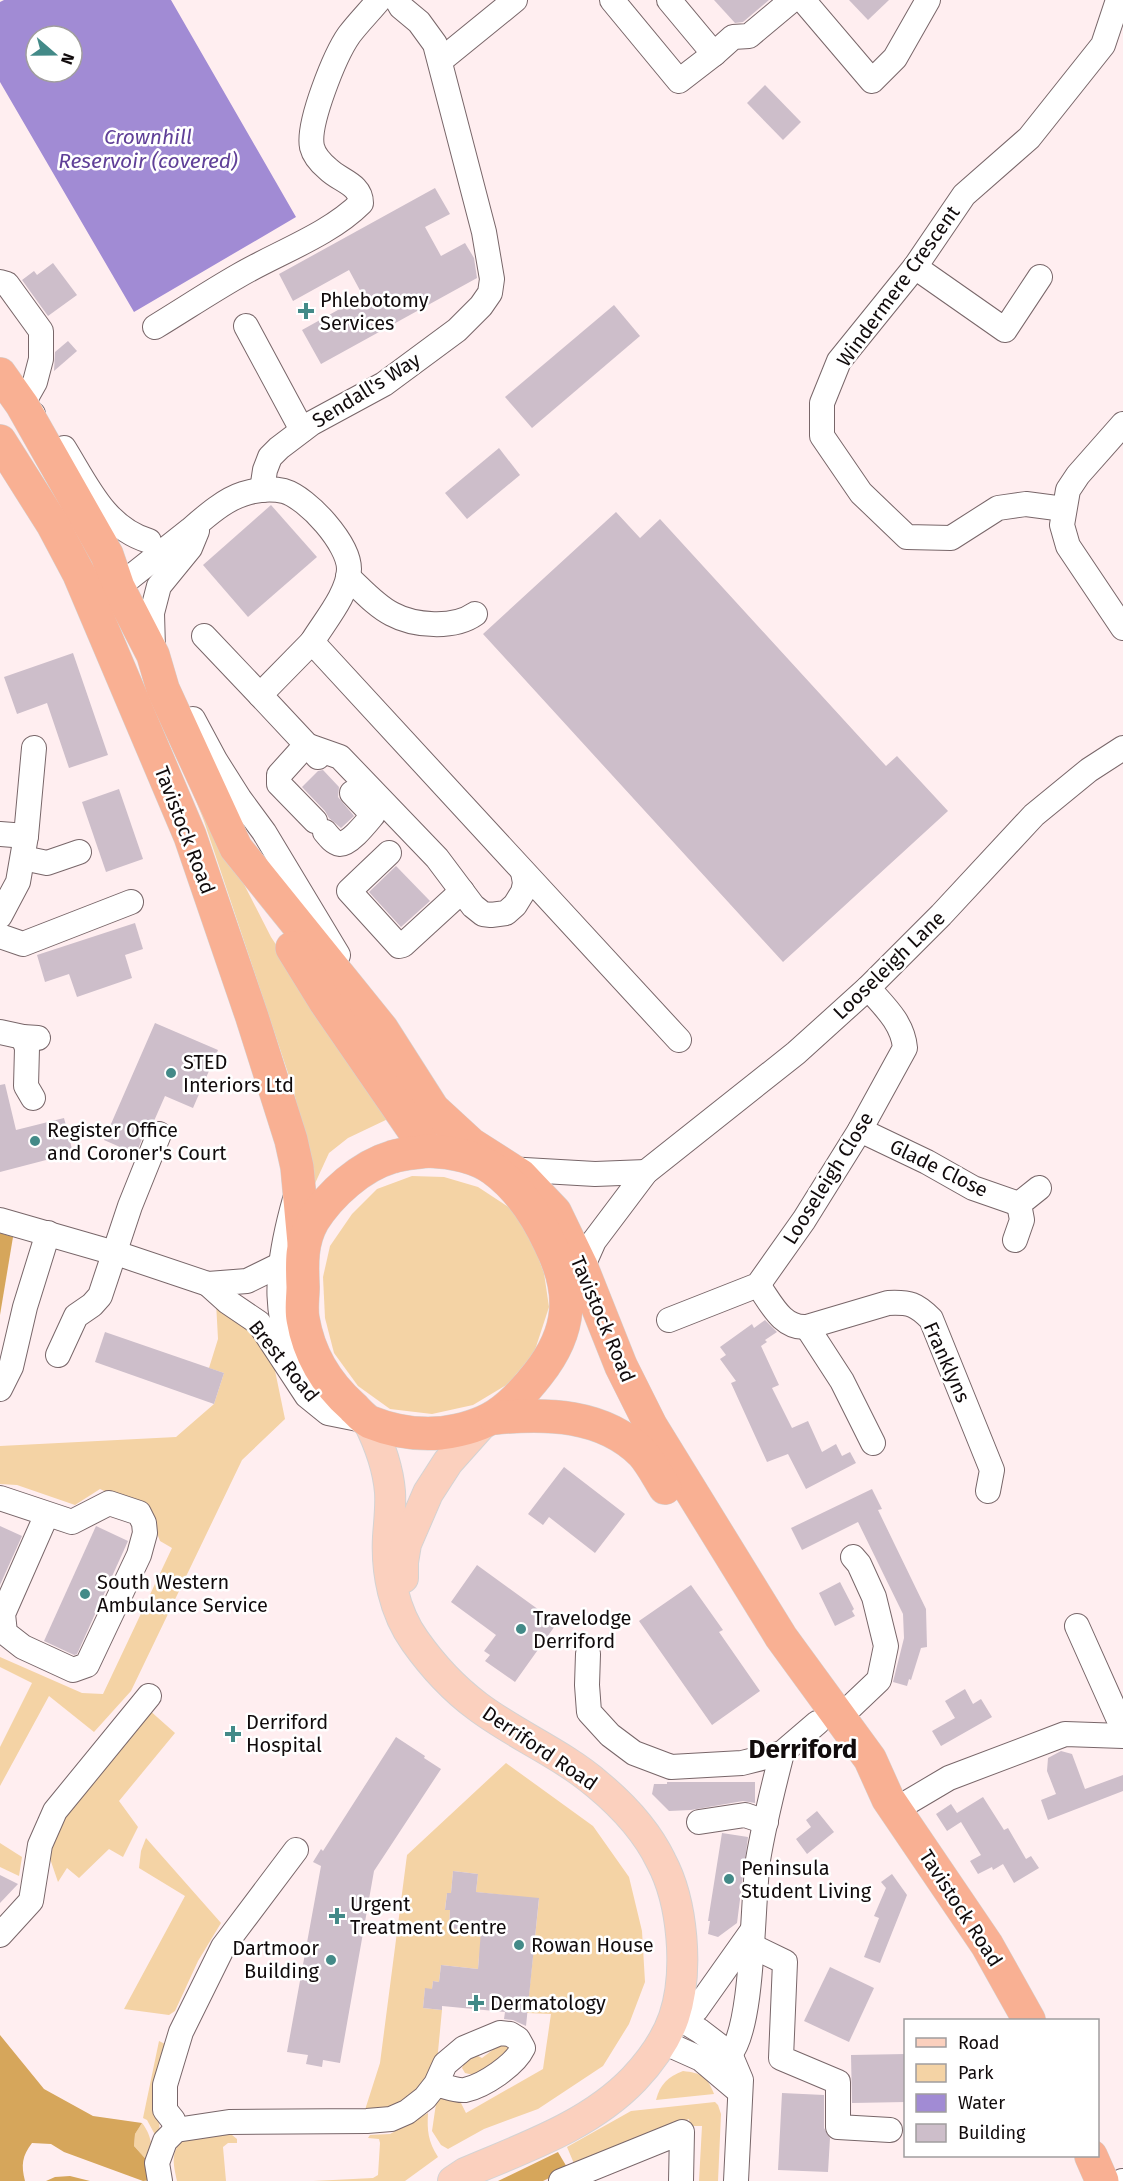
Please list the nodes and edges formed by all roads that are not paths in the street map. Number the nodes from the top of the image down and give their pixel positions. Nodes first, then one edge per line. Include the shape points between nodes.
1 (378, 0) edge
2 (397, 0) edge
3 (515, 0) edge
4 (612, 0) edge
5 (669, 0) edge
6 (792, 0) edge
7 (803, 0) edge
8 (928, 0) edge
9 (1118, 0) edge
10 (714, 54) junction
11 (440, 61) junction
12 (915, 267) junction
13 (1040, 278) dead end
14 (0, 282) edge
15 (246, 326) dead end
16 (155, 327) dead end
17 (0, 374) edge
18 (22, 405) junction
19 (1123, 424) edge
20 (302, 430) junction
21 (0, 441) edge
22 (262, 490) junction
23 (1064, 509) junction
24 (201, 521) junction
25 (149, 541) junction
26 (348, 577) junction
27 (103, 590) junction
28 (475, 614) dead end
29 (1123, 628) edge
30 (204, 636) dead end
31 (312, 642) junction
32 (153, 655) junction
33 (260, 695) junction
34 (306, 745) junction
35 (34, 748) dead end
36 (1123, 748) edge
37 (264, 832) junction
38 (0, 834) edge
39 (24, 847) junction
40 (80, 852) dead end
41 (389, 853) dead end
42 (524, 872) junction
43 (263, 884) junction
44 (461, 890) junction
45 (131, 902) dead end
46 (0, 916) edge
47 (0, 936) edge
48 (868, 988) junction
49 (382, 1029) junction
50 (0, 1032) edge
51 (679, 1040) dead end
52 (33, 1098) dead end
53 (860, 1130) junction
54 (159, 1134) dead end
55 (428, 1151) junction
56 (501, 1169) junction
57 (646, 1172) junction
58 (1039, 1188) dead end
59 (1019, 1204) junction
60 (0, 1220) edge
61 (48, 1233) junction
62 (1016, 1240) dead end
63 (115, 1253) junction
64 (295, 1254) junction
65 (582, 1268) junction
66 (208, 1284) junction
67 (758, 1285) junction
68 (567, 1298) junction
69 (669, 1320) dead end
70 (10, 1325) edge
71 (807, 1327) junction
72 (58, 1355) dead end
73 (0, 1389) edge
74 (368, 1421) junction
75 (488, 1421) junction
76 (873, 1443) dead end
77 (988, 1491) dead end
78 (0, 1498) edge
79 (47, 1514) junction
80 (853, 1557) dead end
81 (1077, 1626) dead end
82 (588, 1654) dead end
83 (429, 1659) junction
84 (149, 1696) dead end
85 (828, 1720) junction
86 (1123, 1729) edge
87 (1123, 1736) edge
88 (782, 1753) junction
89 (892, 1806) junction
90 (699, 1822) dead end
91 (766, 1822) junction
92 (296, 1850) dead end
93 (0, 1935) edge
94 (752, 1938) junction
95 (1028, 2019) edge
96 (669, 2028) junction
97 (730, 2054) junction
98 (436, 2085) dead end
99 (740, 2092) junction
100 (176, 2130) junction
101 (890, 2130) dead end
102 (1091, 2157) edge
103 (160, 2181) edge
104 (453, 2181) edge
105 (561, 2181) edge
106 (681, 2181) edge
107 (736, 2181) edge
108 (1102, 2181) edge

1 - 16 street via 348,37 320,98 312,137 315,154 328,170 357,190 361,203 328,228 237,276
2 - 11 street, Sendall's Way via 435,44
3 - 11 street
4 - 10 street via 680,81
5 - 10 street
6 - 10 street via 749,36 733,37
7 - 8 street via 872,81 895,58
9 - 12 street, Windermere Crescent via 1103,45 1029,138 964,195
11 - 20 street, Sendall's Way via 484,232 492,279 490,293 457,330 384,384
12 - 13 street via 1005,330
12 - 23 street, Windermere Crescent via 839,361 822,403 822,436 861,493 907,537 951,538 998,508 1026,504
14 - 18 street via 7,284 41,331 41,359
15 - 20 street
17 - 18 highway, Tavistock Road
18 - 25 street via 55,434 103,510 117,525
18 - 27 highway, Tavistock Road via 100,542
19 - 23 street via 1078,475 1068,490
20 - 22 street, Sendall's Way via 270,457
21 - 27 highway, Tavistock Road via 53,525
22 - 24 street via 242,494
22 - 26 street via 285,491 316,513 346,554
23 - 29 street via 1062,525 1068,546
24 - 25 street
24 - 27 street
24 - 32 street via 190,548 159,586 152,613
25 - 27 street via 123,563
26 - 28 street via 392,614 419,623 445,623
26 - 31 street
27 - 32 highway, Tavistock Road
27 - 64 highway, Tavistock Road via 144,724 190,836 291,1140 298,1190
30 - 33 street
31 - 33 street
31 - 42 street
32 - 37 street, Tavistock Road via 162,662 215,760
32 - 43 highway, Tavistock Road via 163,689 236,848
33 - 34 street
34 - 34 street via 373,815 348,842 333,841 279,784 279,775
34 - 44 street via 340,757 437,858
35 - 39 street
36 - 48 street, Looseleigh Lane via 1034,815
37 - 43 street, Tavistock Road via 260,853
37 - 49 street
38 - 39 street
39 - 40 street via 47,863
39 - 46 street via 18,882
41 - 44 street via 349,891 399,946
42 - 44 street via 523,892 506,913 483,914
42 - 51 street
43 - 49 highway, Tavistock Road
43 - 55 highway, Tavistock Road via 287,941
45 - 47 street via 23,944
48 - 53 street, Looseleigh Close via 900,1027 905,1048
48 - 57 street, Looseleigh Lane via 796,1053
49 - 56 highway, Tavistock Road via 434,1109
50 - 52 street via 32,1038 27,1048 26,1086
53 - 59 street, Glade Close via 973,1188
53 - 67 street, Looseleigh Close
54 - 63 street
55 - 56 highway via 446,1152
55 - 64 highway via 393,1156 374,1164 342,1187 325,1204
56 - 57 street via 595,1174
56 - 65 highway, Tavistock Road via 521,1176 555,1212
56 - 68 highway via 539,1222 561,1268
57 - 65 street, Looseleigh Lane via 594,1241
58 - 59 street
59 - 62 street via 1022,1220
60 - 61 street, Brest Road
61 - 63 street, Brest Road
61 - 70 street
63 - 66 street, Brest Road
63 - 72 street via 100,1296 76,1316
64 - 66 street, Brest Road via 247,1281
64 - 74 highway, Tavistock Road via 303,1319 314,1354 325,1378
65 - 68 street, Looseleigh Lane
65 - 85 highway, Tavistock Road via 621,1366 651,1426
66 - 74 street, Brest Road via 259,1323 307,1396 328,1413
67 - 69 street
67 - 71 street via 784,1321 796,1328
68 - 75 highway via 565,1318 547,1363 519,1396
70 - 73 street via 11,1367
71 - 76 street via 842,1381
71 - 77 street, Franklyns via 888,1304 917,1305 931,1319 992,1470
74 - 75 highway, Tavistock Road via 426,1434
74 - 83 main road, Derriford Road via 377,1438 390,1491 388,1558 394,1595 413,1639
75 - 83 main road, Derriford Road via 436,1479 406,1544 404,1595
75 - 85 highway, Tavistock Road via 526,1415 579,1419 614,1431 643,1454 780,1674 805,1704
78 - 79 street
79 - 79 street via 72,1522 109,1503 139,1513 144,1523 139,1555 122,1594 87,1665 73,1670 23,1647 5,1633 3,1614
80 - 85 street via 874,1597 886,1646 879,1680
81 - 86 street
82 - 88 street via 589,1712 634,1753 671,1767 742,1763
83 - 96 main road, Derriford Road via 478,1707 599,1786 645,1832 662,1862 679,1921 680,1984
84 - 93 street via 55,1811 40,1845 31,1901
85 - 88 street
85 - 89 highway, Tavistock Road via 876,1794
87 - 89 street via 1065,1734 949,1778 905,1804
88 - 91 street
89 - 95 highway, Tavistock Road via 987,1945
90 - 91 street via 745,1815
91 - 94 street via 758,1861
92 - 100 street via 223,1947 181,2032 165,2085 165,2110
94 - 96 street via 696,2010
94 - 97 street via 740,2032
94 - 101 street via 785,1962 781,2058 838,2082 838,2127
96 - 97 street via 700,2031
96 - 99 street
96 - 104 main road, Derriford Road via 633,2080 594,2112
97 - 99 street via 741,2080
98 - 100 street via 407,2112 385,2120 229,2122
99 - 107 street
100 - 103 street via 165,2141 157,2163
102 - 108 highway
105 - 106 street via 682,2132

